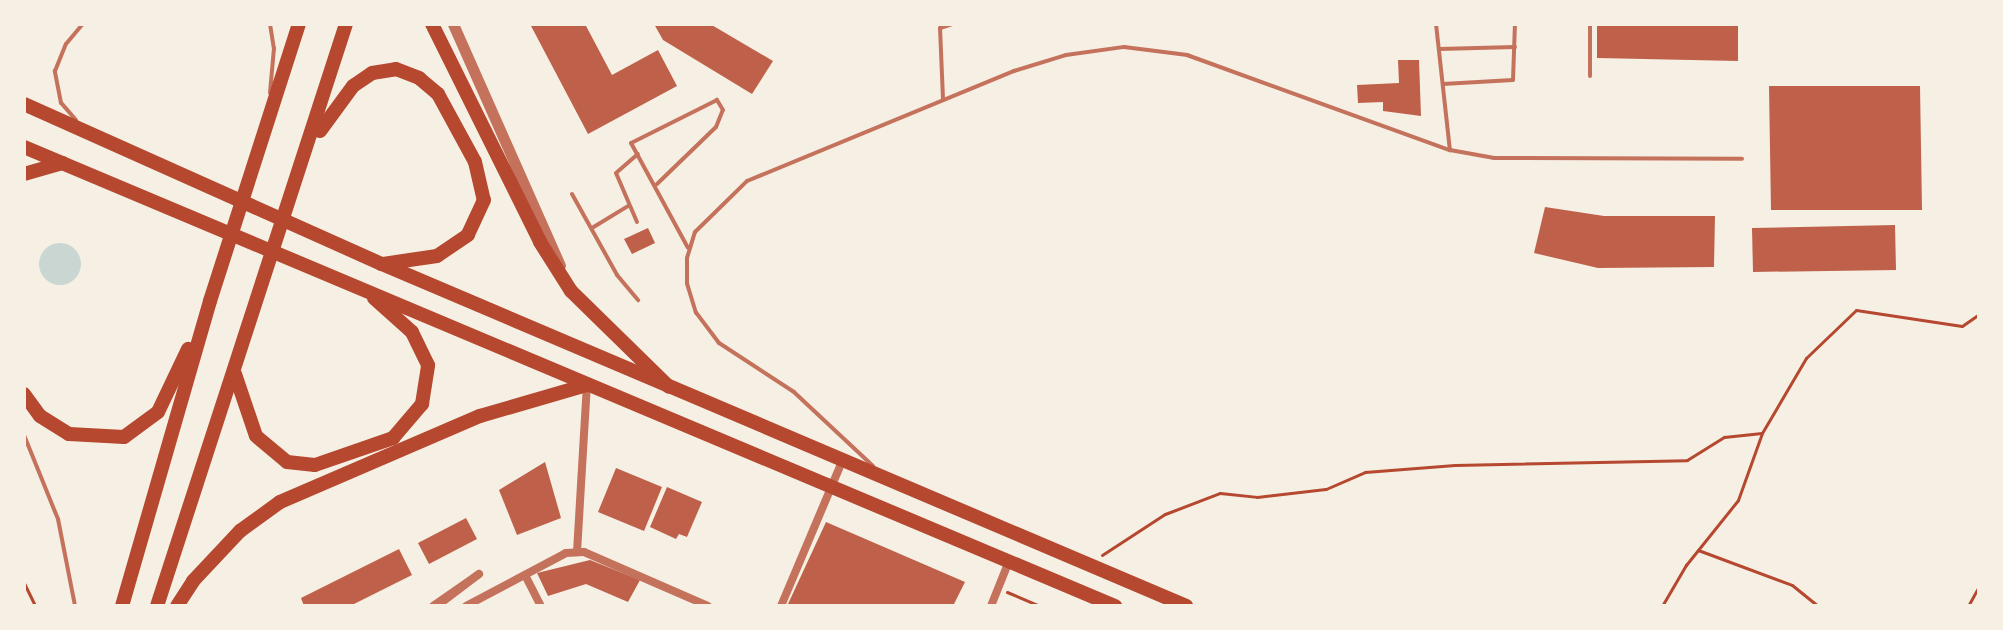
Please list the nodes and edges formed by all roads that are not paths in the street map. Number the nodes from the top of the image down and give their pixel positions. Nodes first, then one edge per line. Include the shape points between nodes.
1 (83, 24) edge
2 (270, 24) edge
3 (299, 24) edge
4 (346, 24) edge
5 (432, 24) edge
6 (453, 24) edge
7 (952, 24) edge
8 (1436, 24) edge
9 (1515, 24) edge
10 (1590, 24) edge
11 (1515, 47) junction
12 (1439, 49) junction
13 (1590, 76) dead end
14 (1443, 84) junction
15 (943, 99) junction
16 (24, 104) edge
17 (87, 130) junction
18 (265, 135) junction
19 (24, 147) edge
20 (309, 149) junction
21 (1450, 150) junction
22 (638, 154) junction
23 (1742, 159) dead end
24 (62, 163) junction
25 (24, 174) edge
26 (657, 184) junction
27 (572, 194) dead end
28 (628, 206) junction
29 (637, 222) dead end
30 (592, 228) junction
31 (689, 250) junction
32 (382, 264) junction
33 (571, 291) junction
34 (374, 298) junction
35 (638, 300) dead end
36 (210, 301) junction
37 (235, 372) junction
38 (587, 385) junction
39 (669, 387) junction
40 (24, 394) edge
41 (24, 435) edge
42 (844, 458) junction
43 (880, 473) junction
44 (831, 486) junction
45 (577, 552) junction
46 (1009, 561) junction
47 (525, 575) junction
48 (75, 606) edge
49 (122, 606) edge
50 (157, 606) edge
51 (177, 606) edge
52 (435, 606) edge
53 (466, 606) edge
54 (541, 606) edge
55 (708, 606) edge
56 (781, 606) edge
57 (991, 606) edge
58 (1115, 606) edge
59 (1186, 606) edge

1 - 17 lane via 62,52 55,81 61,103
2 - 18 lane via 274,48
3 - 18 main road
4 - 20 main road
5 - 33 main road via 540,242
6 - 33 street
7 - 15 lane via 940,28
8 - 12 lane
9 - 11 lane
10 - 13 lane
11 - 12 lane
11 - 14 lane via 1513,80
12 - 14 lane
14 - 21 lane
15 - 21 lane via 1066,55 1124,47 1187,55 1242,71
15 - 31 lane via 747,181 710,212
16 - 17 main road
17 - 32 main road
18 - 36 main road
19 - 24 main road
20 - 32 main road via 346,93 372,73 396,69 412,74 443,102 483,182 480,215 462,241 444,253
20 - 37 main road
21 - 23 lane via 1494,158
22 - 26 lane
22 - 26 lane via 631,143 717,100 722,118 716,127
22 - 28 lane via 616,173
24 - 25 main road
24 - 34 main road
26 - 31 lane
27 - 30 lane
28 - 29 lane
28 - 30 lane
30 - 35 lane
31 - 43 lane via 687,283 696,313 719,343 794,392
32 - 39 main road
33 - 39 main road
34 - 37 main road via 416,337 428,370 418,412 387,441 315,465 279,458 251,428
34 - 38 main road
36 - 40 main road via 164,402 134,433 114,439 69,434 40,416
36 - 49 main road
37 - 50 main road
38 - 44 main road
38 - 45 street
38 - 51 main road via 480,416 280,502 240,531
39 - 42 main road
41 - 48 lane via 58,519
42 - 43 main road
42 - 44 street
43 - 59 main road
44 - 46 main road
44 - 56 street
45 - 47 street
45 - 55 street
46 - 57 street
46 - 58 main road
47 - 53 street
47 - 54 street
52 - 52 street via 479,574

